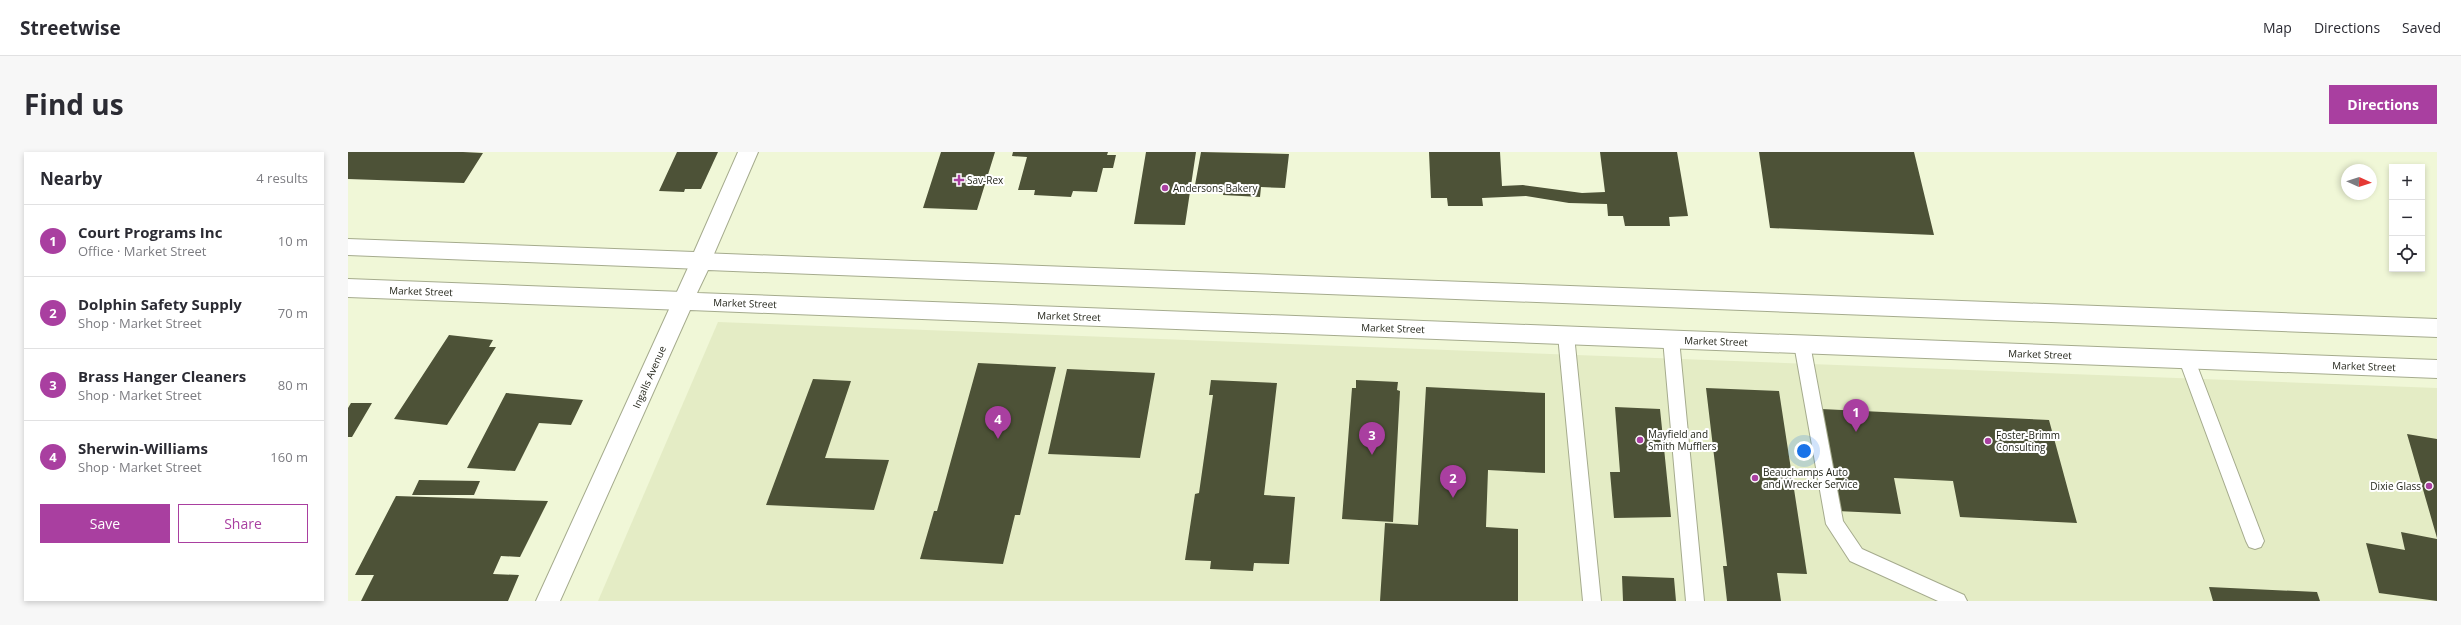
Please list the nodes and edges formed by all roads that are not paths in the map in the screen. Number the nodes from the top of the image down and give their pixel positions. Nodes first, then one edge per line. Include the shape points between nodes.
1 (748, 152) edge
2 (348, 247) edge
3 (701, 261) junction
4 (348, 288) edge
5 (683, 301) junction
6 (2437, 328) edge
7 (1566, 335) junction
8 (1671, 339) junction
9 (1802, 344) junction
10 (2187, 360) junction
11 (2437, 369) edge
12 (2254, 541) dead end
13 (548, 601) edge
14 (1592, 601) edge
15 (1695, 601) edge
16 (1958, 601) edge

1 - 3 main road, Ingalls Avenue
2 - 3 main road
3 - 5 main road, Ingalls Avenue
3 - 6 main road
4 - 5 main road, Market Street
5 - 7 main road, Market Street
5 - 13 main road, Ingalls Avenue
7 - 8 main road, Market Street
7 - 14 lane
8 - 9 main road, Market Street
8 - 15 lane
9 - 10 main road, Market Street
9 - 16 lane via 1835,524 1856,555
10 - 11 main road, Market Street
10 - 12 lane

